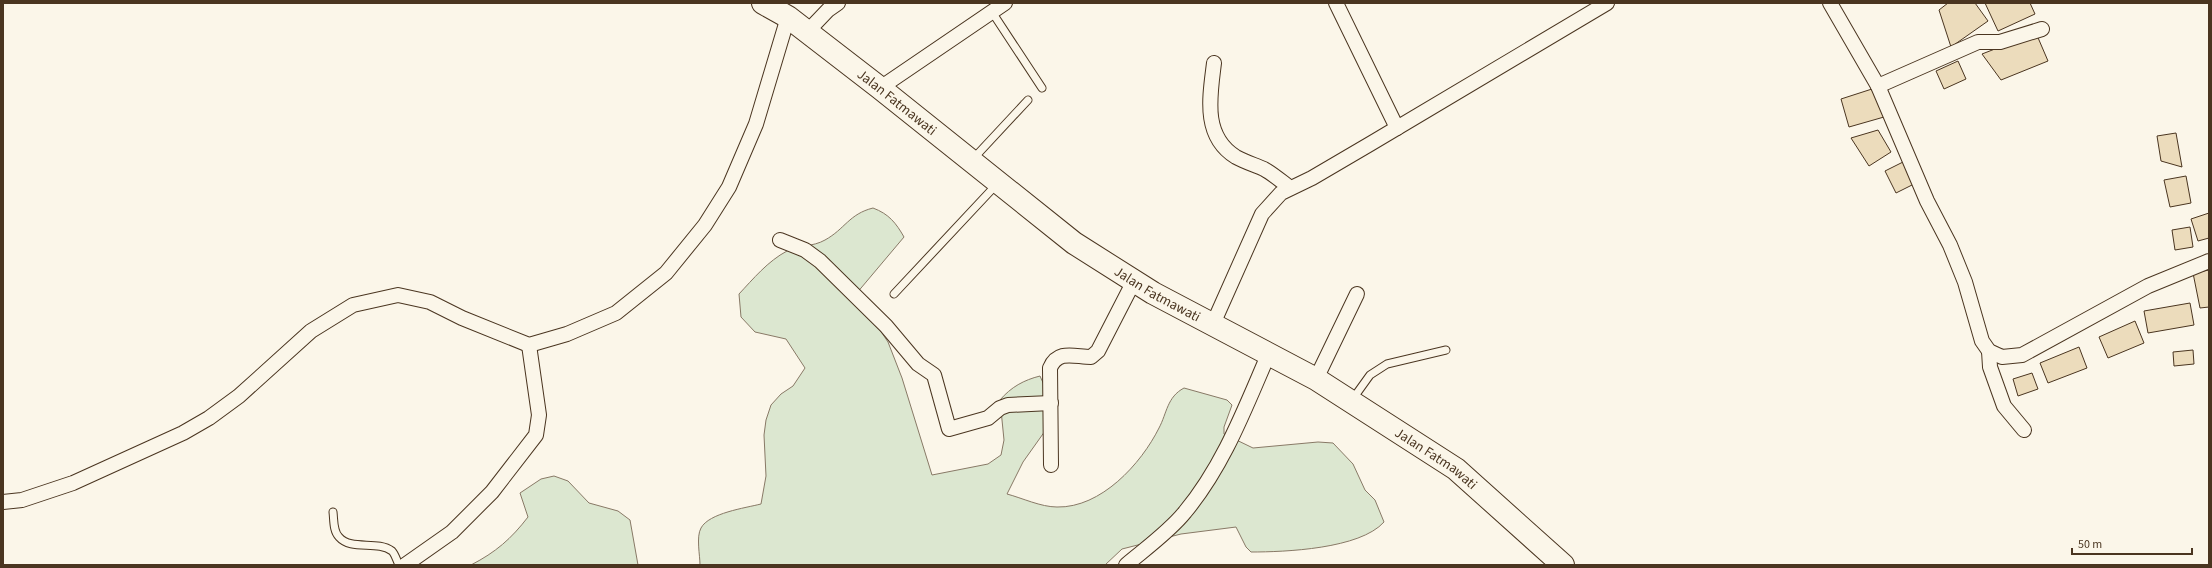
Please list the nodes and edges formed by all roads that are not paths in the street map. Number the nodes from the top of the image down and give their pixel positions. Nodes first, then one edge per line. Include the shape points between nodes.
1 (763, 3) edge
2 (838, 3) edge
3 (1005, 3) edge
4 (1336, 3) edge
5 (1607, 3) edge
6 (1830, 3) edge
7 (992, 12) junction
8 (788, 17) junction
9 (2042, 29) dead end
10 (807, 32) junction
11 (1214, 62) dead end
12 (1878, 86) junction
13 (880, 88) junction
14 (1042, 88) dead end
15 (1028, 100) dead end
16 (1397, 128) junction
17 (971, 161) junction
18 (998, 182) junction
19 (1289, 187) junction
20 (780, 240) dead end
21 (2209, 261) edge
22 (1134, 281) junction
23 (894, 294) dead end
24 (1357, 294) dead end
25 (1213, 324) junction
26 (529, 346) junction
27 (1446, 350) dead end
28 (1989, 351) junction
29 (1269, 353) junction
30 (1316, 380) junction
31 (1351, 401) junction
32 (1051, 404) junction
33 (2024, 430) dead end
34 (1051, 464) dead end
35 (3, 502) edge
36 (333, 512) dead end
37 (399, 565) edge
38 (405, 565) edge
39 (1126, 565) edge
40 (1563, 565) edge

1 - 8 highway, Jalan Fatmawati
2 - 10 street
3 - 7 street
4 - 16 street
5 - 16 street
6 - 12 street
7 - 13 street
7 - 14 lane
8 - 10 highway, Jalan Fatmawati
8 - 26 street via 756,124 729,187 705,225 666,273 616,313 567,334
9 - 12 street via 2000,42 1978,42
10 - 13 highway, Jalan Fatmawati
11 - 19 street via 1209,104 1211,122 1221,144 1237,158 1266,170
12 - 28 street via 1927,202 1953,253 1965,282 1982,341
13 - 17 highway, Jalan Fatmawati
15 - 17 lane
16 - 19 street via 1312,178
17 - 18 highway, Jalan Fatmawati
18 - 22 highway, Jalan Fatmawati via 1074,243
18 - 23 lane
19 - 25 street via 1262,214
20 - 32 street via 805,250 820,261 886,326 918,364 934,376 949,429 988,418 1008,405
21 - 28 street via 2148,286 2022,355 2002,357
22 - 25 highway, Jalan Fatmawati
22 - 32 street via 1098,351 1091,358 1069,354 1059,356 1053,361 1050,368
24 - 30 street
25 - 29 highway, Jalan Fatmawati
26 - 35 street via 430,302 398,295 353,305 311,331 239,396 183,433 73,483 22,500
26 - 38 street via 539,415 536,435 487,497 452,532
27 - 31 lane via 1387,364 1370,375
28 - 33 street via 1990,367 2004,406
29 - 30 highway, Jalan Fatmawati
29 - 39 street via 1230,445 1201,491 1184,514
30 - 31 highway, Jalan Fatmawati
31 - 40 highway, Jalan Fatmawati via 1456,469
32 - 34 street
36 - 37 lane via 335,529 339,537 350,542 385,548 393,552

